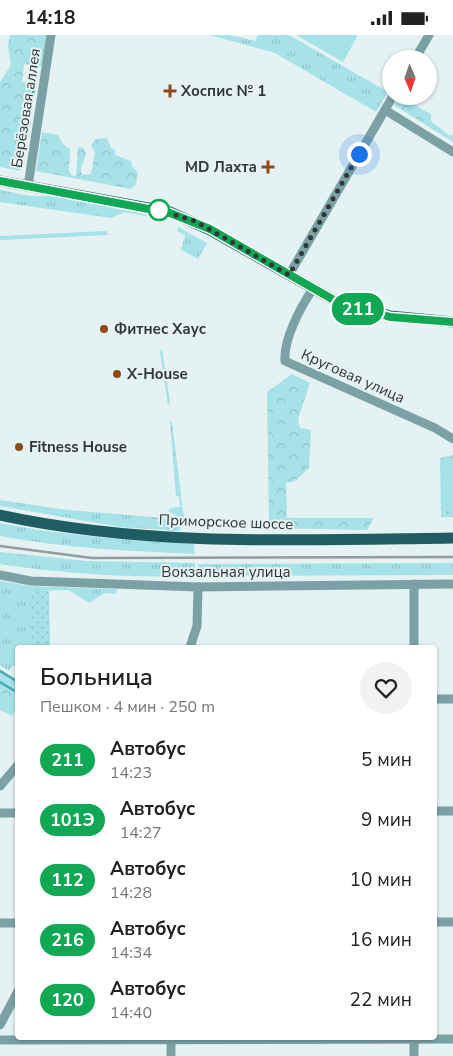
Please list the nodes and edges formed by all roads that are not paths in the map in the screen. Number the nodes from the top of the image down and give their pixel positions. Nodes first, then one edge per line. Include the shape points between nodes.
1 (51, 35) edge
2 (429, 35) edge
3 (420, 50) edge
4 (388, 105) edge
5 (385, 111) junction
6 (453, 152) edge
7 (0, 181) edge
8 (28, 186) junction
9 (289, 275) junction
10 (313, 289) junction
11 (453, 322) edge
12 (453, 439) edge
13 (0, 515) edge
14 (453, 538) edge
15 (0, 575) edge
16 (414, 585) junction
17 (453, 585) edge
18 (198, 587) junction
19 (191, 645) edge
20 (414, 645) edge
21 (437, 699) edge
22 (453, 699) edge
23 (15, 768) edge
24 (0, 785) edge
25 (437, 811) edge
26 (453, 811) edge
27 (0, 813) edge
28 (15, 813) edge
29 (437, 922) edge
30 (453, 922) edge
31 (0, 923) edge
32 (15, 923) edge
33 (15, 997) edge
34 (0, 1025) edge
35 (437, 1039) edge
36 (453, 1039) edge
37 (0, 1040) edge
38 (15, 1040) edge
39 (171, 1040) edge
40 (414, 1040) edge
41 (171, 1056) edge
42 (414, 1056) edge

1 - 8 street, Берёзовая аллея
2 - 3 street
4 - 5 street
5 - 6 street
5 - 9 street
7 - 8 main road
8 - 9 main road via 170,213 210,229
9 - 10 main road
10 - 11 main road via 332,299 390,317
10 - 12 street, Круговая улица via 299,311 284,351 285,361
13 - 14 main road, Приморское шоссе via 40,524 108,532 194,537
15 - 18 street, Вокзальная улица via 31,581
16 - 17 street, Вокзальная улица
16 - 18 street, Вокзальная улица
16 - 20 street
18 - 19 street via 197,626
21 - 22 street
23 - 24 street
25 - 26 street
27 - 28 street
29 - 30 street
31 - 32 street
33 - 34 street
35 - 36 street
37 - 38 street
39 - 41 street
40 - 42 street

